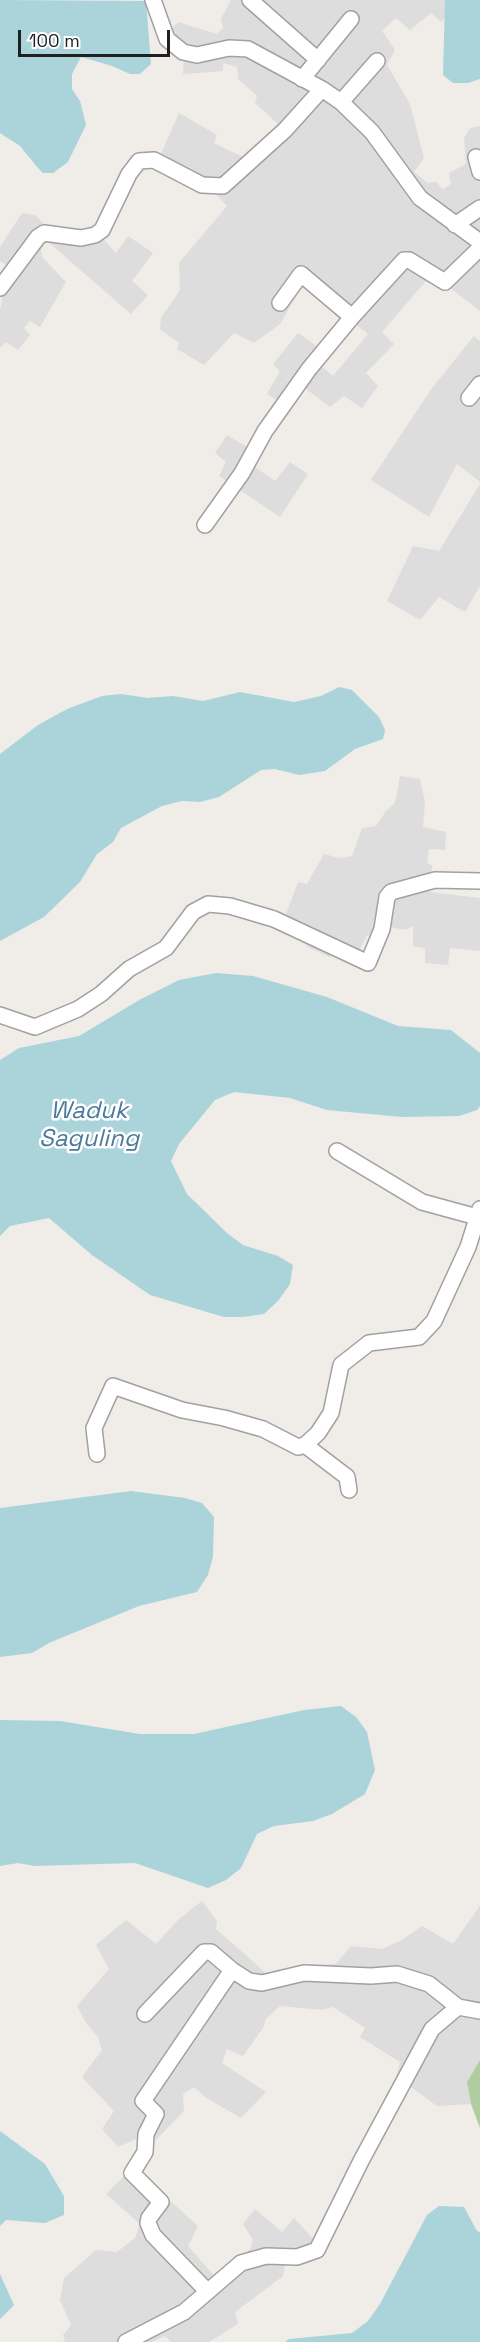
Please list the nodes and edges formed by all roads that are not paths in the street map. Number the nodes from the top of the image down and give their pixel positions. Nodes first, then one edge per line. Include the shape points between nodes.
1 (153, 0) edge
2 (250, 0) edge
3 (351, 19) dead end
4 (318, 60) junction
5 (377, 61) dead end
6 (302, 79) junction
7 (322, 89) junction
8 (341, 102) junction
9 (480, 208) edge
10 (455, 225) junction
11 (480, 242) edge
12 (480, 248) edge
13 (0, 288) edge
14 (280, 303) dead end
15 (352, 317) junction
16 (480, 384) edge
17 (469, 398) dead end
18 (205, 525) dead end
19 (480, 881) edge
20 (0, 1015) edge
21 (337, 1151) dead end
22 (479, 1213) edge
23 (305, 1445) junction
24 (97, 1454) dead end
25 (349, 1490) dead end
26 (232, 1970) junction
27 (458, 2007) junction
28 (480, 2011) edge
29 (145, 2014) dead end
30 (207, 2291) junction
31 (126, 2342) edge

1 - 6 street via 167,39 183,52 196,56 229,48 248,49
2 - 4 street
3 - 4 street
4 - 6 street
5 - 8 street
6 - 7 street
7 - 8 street
7 - 13 street via 285,130 223,186 202,185 154,160 139,161 102,230 88,237 49,233 38,237
8 - 10 street via 372,132 420,198
9 - 10 street
10 - 11 street
12 - 15 street via 445,282 404,260
14 - 15 street via 301,274
15 - 18 street via 265,431 242,473
16 - 17 street
19 - 20 street via 435,880 391,892 382,930 368,963 274,919 231,906 208,904 193,912 166,948 129,969 78,1009 35,1027
21 - 22 street via 422,1202
22 - 23 street via 454,1279 430,1327 413,1338 369,1343 341,1365 331,1413
23 - 24 street via 298,1447 263,1429 182,1410 113,1386 94,1428
23 - 25 street via 346,1478
26 - 27 street via 249,1981 262,1983 304,1973 403,1975 429,1984
26 - 29 street via 211,1952 204,1952
26 - 30 street via 143,2101 156,2114 146,2134 145,2152 132,2173 161,2202 149,2218 153,2235
27 - 28 street
27 - 30 street via 432,2029 421,2047 320,2247 314,2253 297,2257 254,2258 230,2271
30 - 31 street via 183,2312

